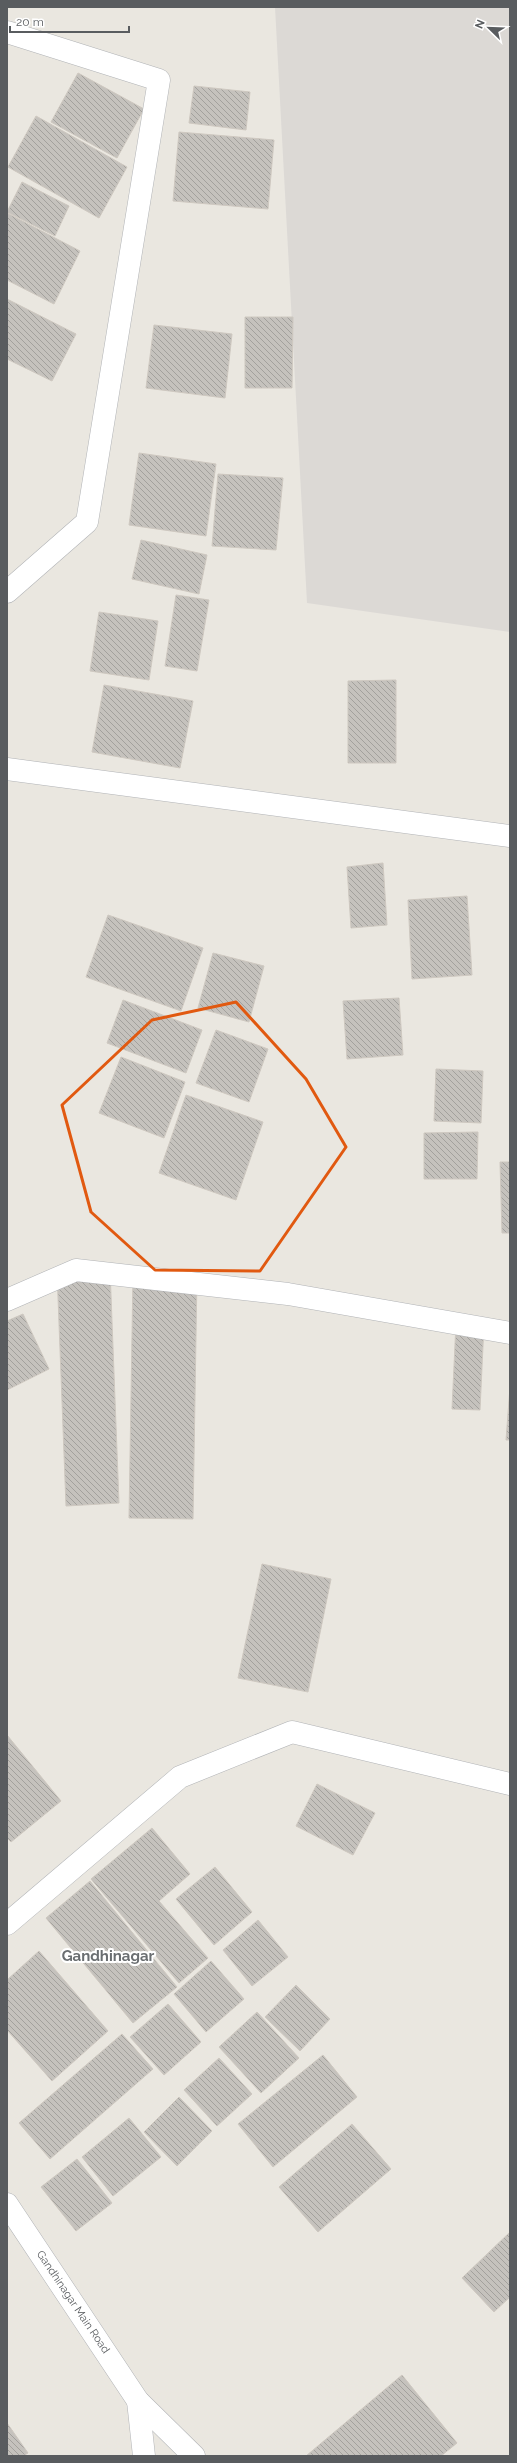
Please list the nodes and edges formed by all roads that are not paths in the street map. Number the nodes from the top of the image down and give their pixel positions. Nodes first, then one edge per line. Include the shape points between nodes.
1 (7, 32) edge
2 (7, 592) edge
3 (7, 769) edge
4 (510, 836) edge
5 (7, 1300) edge
6 (510, 1333) edge
7 (510, 1784) edge
8 (7, 1924) edge
9 (7, 2204) edge
10 (138, 2400) junction
11 (144, 2456) edge
12 (194, 2456) edge

1 - 2 street via 160,80 87,522
3 - 4 street
5 - 6 street via 76,1270 288,1294
7 - 8 street via 292,1732 180,1777
9 - 10 street, Gandhinagar Main Road
10 - 11 street
10 - 12 street, Gandhinagar Main Road

